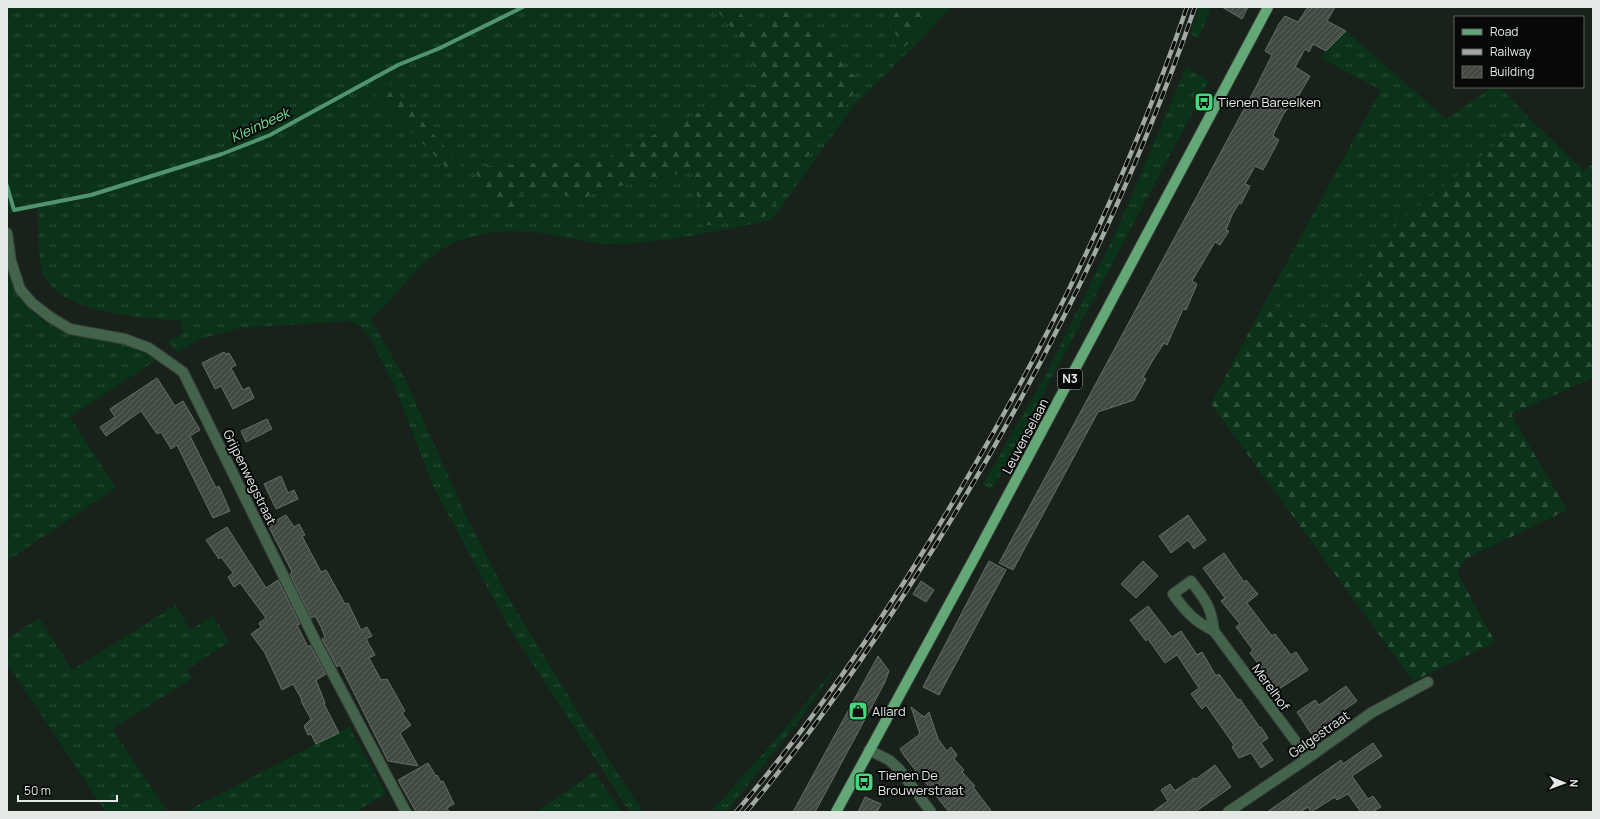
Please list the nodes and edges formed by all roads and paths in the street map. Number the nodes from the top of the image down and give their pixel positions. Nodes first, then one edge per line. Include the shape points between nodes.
1 (1268, 7) edge
2 (7, 233) edge
3 (1214, 631) junction
4 (1428, 682) dead end
5 (870, 750) junction
6 (1308, 758) junction
7 (406, 812) edge
8 (836, 812) edge
9 (931, 812) edge
10 (1228, 812) edge

1 - 5 main road, Leuvenselaan / N3
2 - 7 street, Grijpenwegstraat via 11,261 20,289 32,303 70,329 125,339 149,348 183,372 316,642
3 - 3 street, Merelhof via 1207,603 1191,581 1173,594 1187,613
3 - 6 street, Merelhof
4 - 6 street, Galgestraat via 1371,713
5 - 8 main road, Leuvenselaan / N3
5 - 9 street via 889,760 899,769
6 - 10 street, Galgestraat

